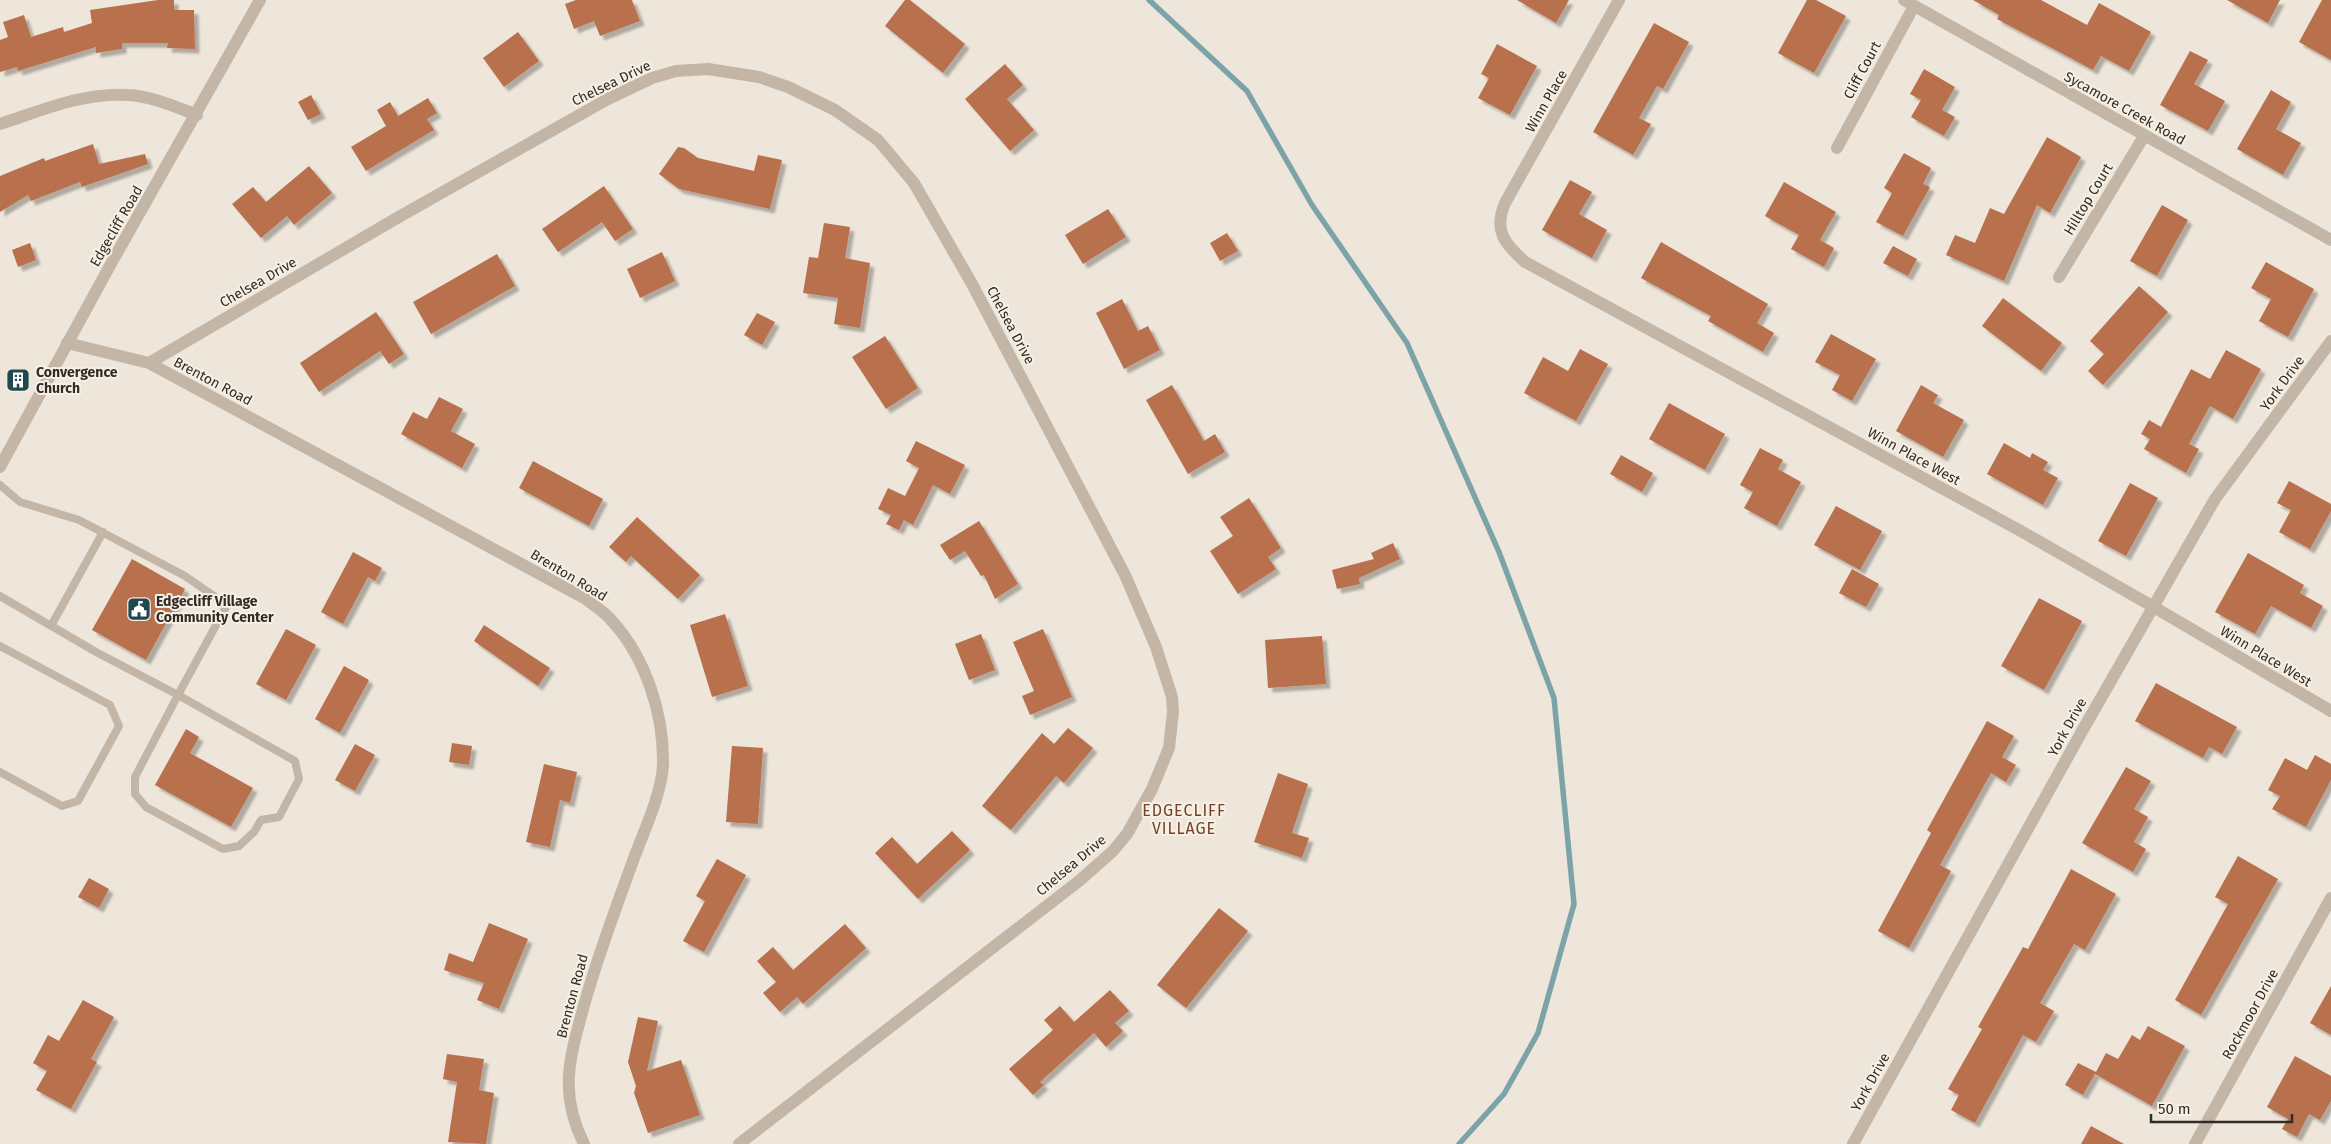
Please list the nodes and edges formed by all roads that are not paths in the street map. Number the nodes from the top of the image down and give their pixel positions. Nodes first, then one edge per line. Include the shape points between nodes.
1 (260, 0) edge
2 (1619, 0) edge
3 (1909, 3) edge
4 (197, 114) junction
5 (0, 124) edge
6 (2144, 136) junction
7 (1837, 148) dead end
8 (1499, 216) joint
9 (2331, 240) edge
10 (2059, 277) dead end
11 (2331, 341) edge
12 (67, 342) junction
13 (149, 363) junction
14 (0, 467) edge
15 (0, 485) edge
16 (103, 532) junction
17 (0, 596) edge
18 (2152, 606) junction
19 (51, 626) junction
20 (0, 646) edge
21 (178, 695) junction
22 (2331, 712) edge
23 (0, 772) edge
24 (2331, 898) edge
25 (584, 1144) edge
26 (738, 1144) edge
27 (1853, 1144) edge
28 (2195, 1144) edge

1 - 4 street, Edgecliff Road
2 - 8 street, Winn Place
3 - 6 street, Sycamore Creek Road
3 - 7 street, Cliff Court
4 - 5 street via 156,100 126,95 81,98
4 - 12 street, Edgecliff Road
6 - 9 street, Sycamore Creek Road
6 - 10 street, Hilltop Court
8 - 18 street, Winn Place West via 1502,238 1525,262
11 - 18 street, York Drive via 2215,499
12 - 13 street, Brenton Road
12 - 14 street, Edgecliff Road
13 - 25 street, Brenton Road via 586,599 612,620 644,671 659,715 663,765 653,809 596,960 574,1039 568,1098
13 - 26 street, Chelsea Drive via 606,100 652,78 676,71 708,69 759,77 788,87 835,110 878,140 914,183 972,284 1125,575 1156,647 1172,697 1169,748 1152,789 1127,834 1113,851 1079,881
15 - 16 lane via 20,502 79,520
16 - 19 lane
16 - 21 lane via 185,576 227,605
17 - 19 lane
18 - 22 street, Winn Place West
18 - 27 street, York Drive
19 - 21 lane
20 - 23 lane via 110,706 119,726 78,801 62,806
21 - 21 lane via 136,777 135,794 146,807 224,849 239,846 261,820 279,817 299,779 295,761
24 - 28 street, Rockmoor Drive

